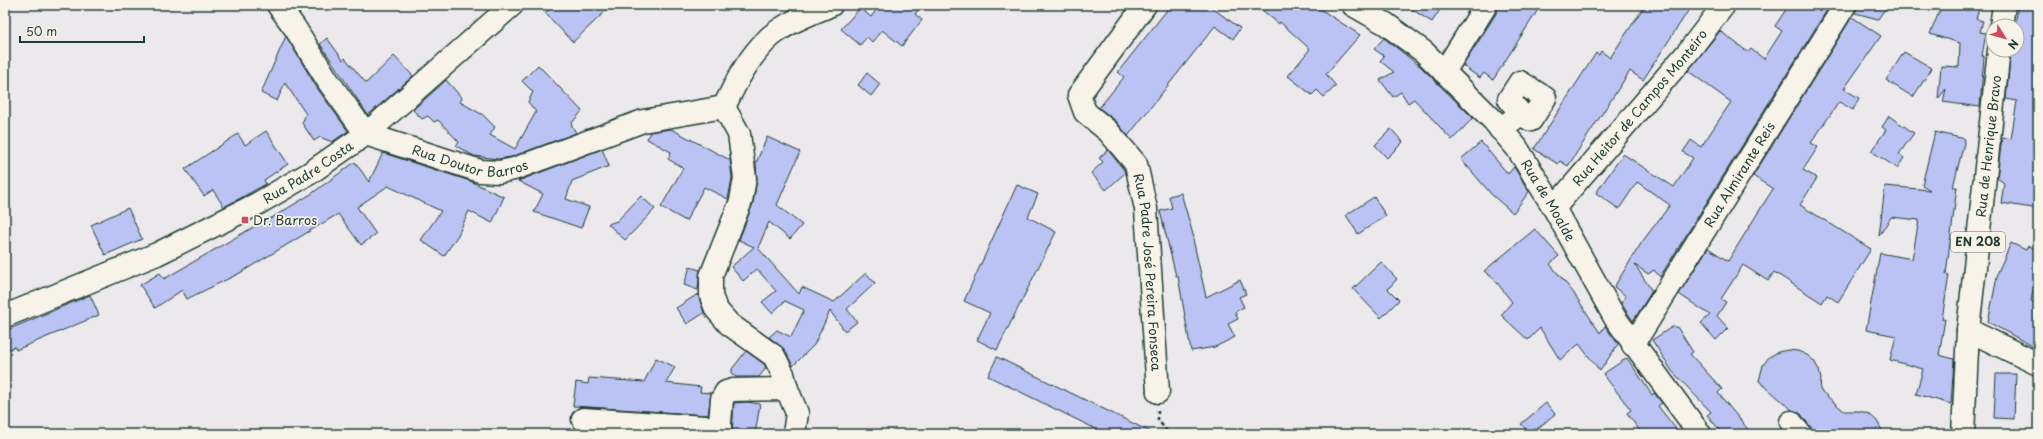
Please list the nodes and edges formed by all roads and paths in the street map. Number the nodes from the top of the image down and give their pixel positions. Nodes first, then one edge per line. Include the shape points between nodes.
1 (278, 5) edge
2 (512, 5) edge
3 (831, 5) edge
4 (1146, 5) edge
5 (1353, 5) edge
6 (1486, 5) edge
7 (1724, 5) edge
8 (1845, 5) edge
9 (2004, 5) edge
10 (2003, 18) edge
11 (1998, 58) edge
12 (1444, 72) junction
13 (724, 106) junction
14 (1521, 114) dead end
15 (1500, 129) junction
16 (366, 134) junction
17 (1554, 208) junction
18 (5, 316) edge
19 (1968, 330) junction
20 (1634, 345) junction
21 (2038, 364) edge
22 (787, 389) junction
23 (1158, 392) joint
24 (583, 419) dead end
25 (720, 431) edge
26 (794, 434) edge
27 (1169, 434) edge
28 (1700, 434) edge
29 (1963, 434) edge

1 - 16 street
2 - 16 street, Rua Padre Costa
3 - 13 street via 796,20 771,37 742,71
4 - 23 street, Rua Padre José Pereira Fonseca via 1079,95 1085,112 1108,131 1136,164 1146,209
5 - 12 street, Rua de Moalde via 1386,24 1424,52
6 - 12 street
7 - 17 street, Rua Heitor de Campos Monteiro via 1688,52
8 - 20 street, Rua Almirante Reis
9 - 10 street
11 - 19 street, Rua de Henrique Bravo / EN 208
12 - 15 street, Rua de Moalde
13 - 16 street, Rua Doutor Barros via 643,121 514,169 499,172 480,171
13 - 22 street via 739,134 746,178 741,201 711,276 711,296 716,309 729,324 774,356
14 - 15 street
15 - 17 street, Rua de Moalde via 1516,148
16 - 18 street, Rua Padre Costa via 310,173 216,225 156,254
17 - 20 street, Rua de Moalde via 1614,318
19 - 21 street
19 - 29 street, Rua de Henrique Bravo / EN 208
20 - 28 street, Rua de Moalde
22 - 25 street via 726,392 722,399
22 - 26 street via 798,413
23 - 27 path via 1158,420
24 - 25 street

